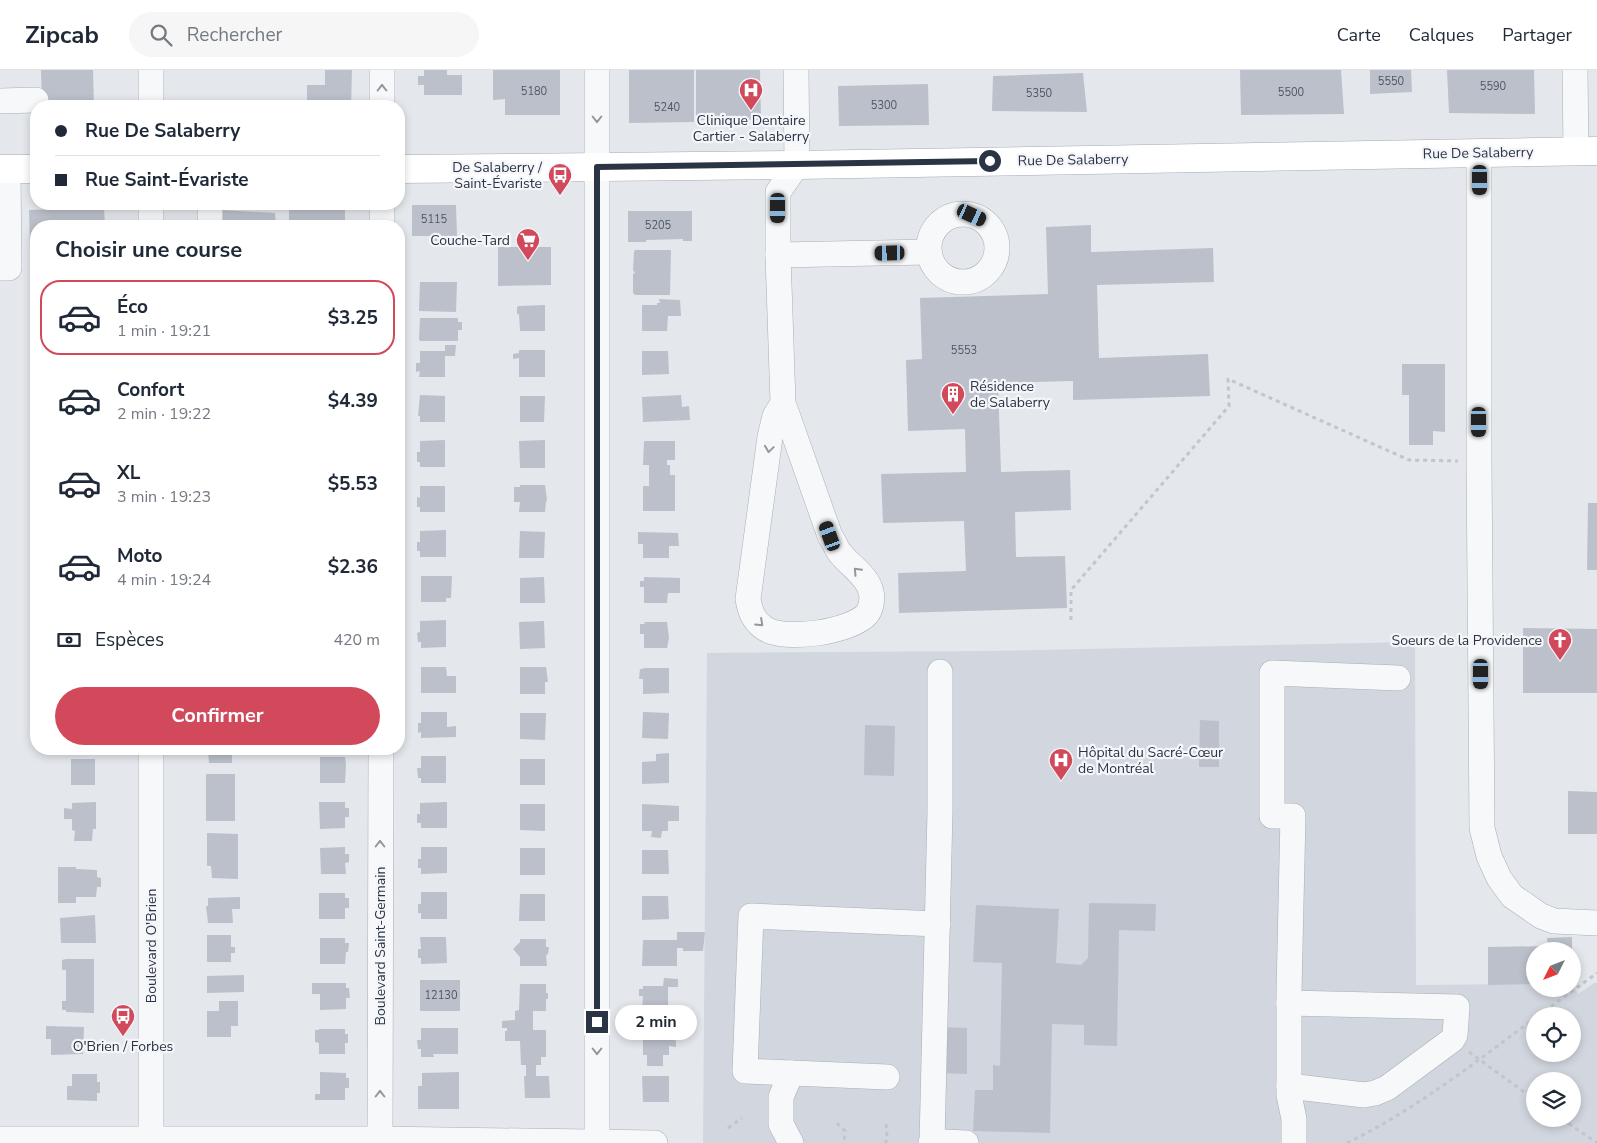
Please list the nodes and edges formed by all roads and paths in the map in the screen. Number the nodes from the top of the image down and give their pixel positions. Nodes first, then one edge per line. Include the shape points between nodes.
1 (150, 70) edge
2 (382, 70) edge
3 (597, 70) edge
4 (796, 70) edge
5 (1575, 70) edge
6 (30, 100) edge
7 (150, 100) edge
8 (382, 100) edge
9 (0, 101) edge
10 (1586, 152) edge
11 (1480, 153) junction
12 (797, 165) junction
13 (597, 167) junction
14 (4, 169) edge
15 (30, 169) edge
16 (405, 169) edge
17 (4, 217) edge
18 (929, 252) dead end
19 (778, 255) junction
20 (0, 268) edge
21 (784, 403) junction
22 (1479, 462) junction
23 (1071, 620) dead end
24 (940, 672) dead end
25 (1398, 678) dead end
26 (151, 755) edge
27 (381, 755) edge
28 (1597, 923) edge
29 (938, 924) junction
30 (1597, 974) edge
31 (1289, 1003) junction
32 (1551, 1007) edge
33 (1526, 1025) edge
34 (1471, 1053) dead end
35 (1478, 1060) junction
36 (791, 1073) junction
37 (887, 1077) dead end
38 (1290, 1090) junction
39 (1526, 1094) edge
40 (742, 1118) dead end
41 (837, 1123) dead end
42 (886, 1124) dead end
43 (1574, 1127) edge
44 (728, 1128) dead end
45 (0, 1139) edge
46 (151, 1141) edge
47 (380, 1141) edge
48 (597, 1142) edge
49 (655, 1143) edge
50 (792, 1143) edge
51 (844, 1143) edge
52 (886, 1143) edge
53 (931, 1143) edge
54 (966, 1143) edge
55 (1281, 1143) edge
56 (1294, 1143) edge
57 (1347, 1143) edge
58 (1597, 1143) edge

1 - 7 street
8 -> 2 street
3 -> 13 street
4 - 12 street
5 - 10 street
6 - 9 street
10 - 11 main road, Rue De Salaberry
11 - 12 main road, Rue De Salaberry
11 - 22 street
12 - 13 main road, Rue De Salaberry
12 - 19 street via 778,192
13 - 16 main road, Rue De Salaberry
13 -> 48 street
14 - 15 main road
14 - 17 street
17 - 20 street via 9,268
18 - 19 street
19 - 21 street
21 -> 21 street via 775,416 770,438 748,599 750,613 764,628 774,632 812,634 858,621 868,612 871,591 830,536
22 - 23 path via 1409,460 1228,379 1229,406 1071,590
22 - 28 street via 1482,828 1489,856 1512,896 1542,916 1554,921
24 - 29 street
25 - 31 street via 1272,673 1272,816 1293,816
26 - 46 street, Boulevard O'Brien
47 -> 27 street, Boulevard Saint-Germain
29 - 36 street via 751,916 745,1071
29 - 53 street
30 - 32 path
31 - 38 street
31 - 38 street via 1457,1007 1452,1040 1387,1088 1364,1095
33 - 35 path
34 - 35 path
35 - 39 path
35 - 57 path via 1384,1124
36 - 37 street
36 - 50 street via 781,1097 781,1124
38 - 55 street via 1282,1115
38 - 56 street
40 - 44 path
41 - 51 path via 845,1131
42 - 52 path
43 - 58 path
45 - 46 street
46 - 47 street
47 - 48 street
48 - 49 street
53 - 54 street

